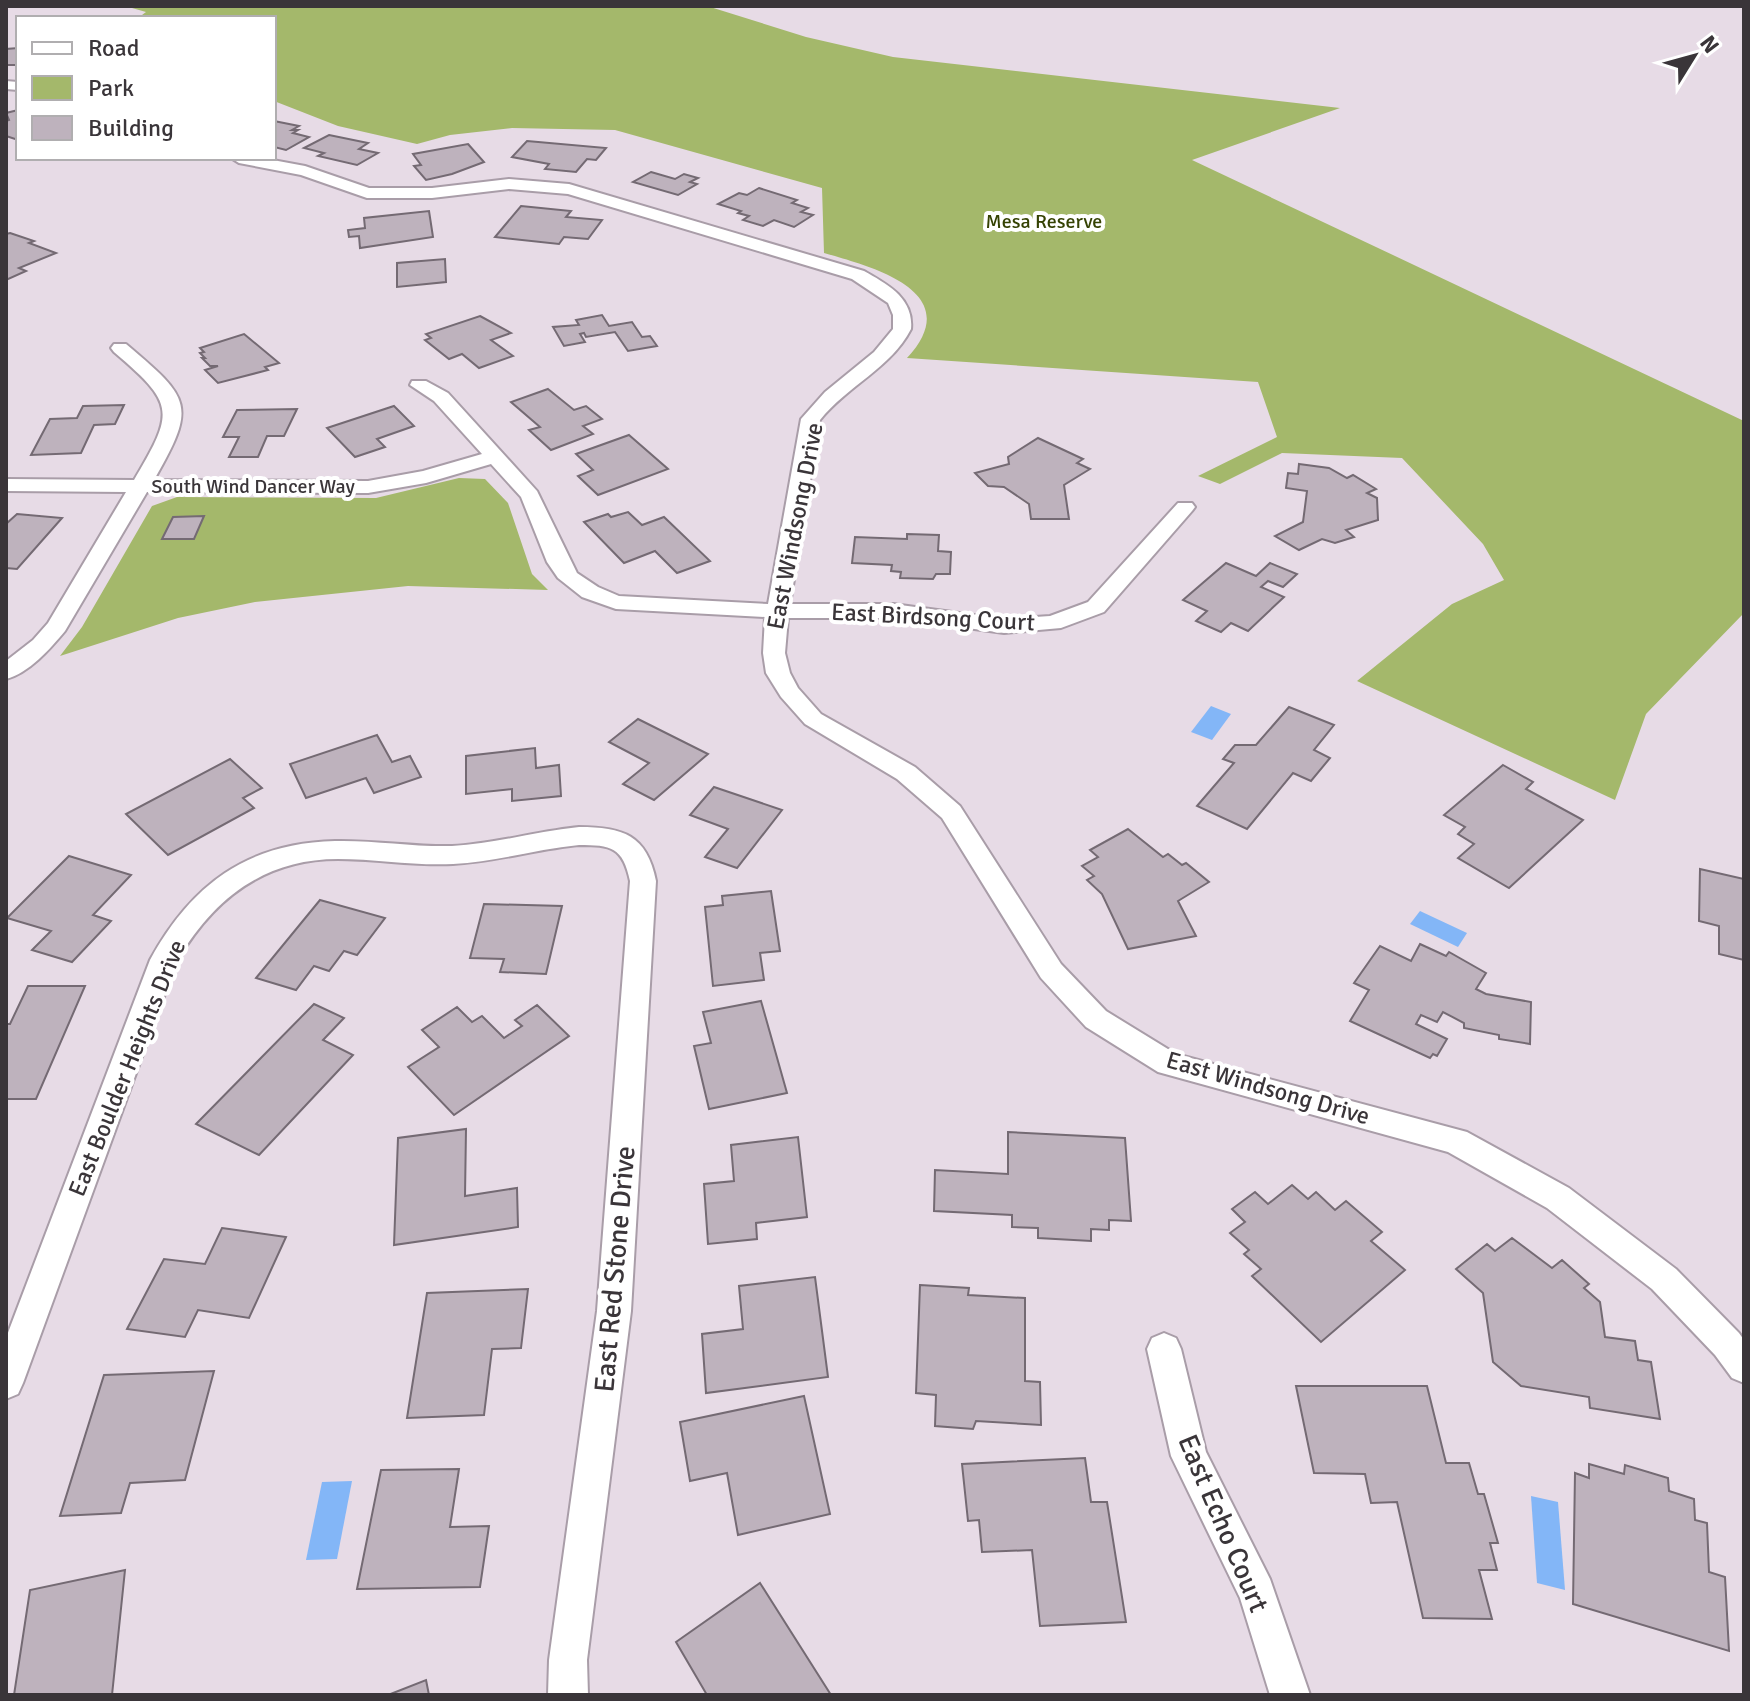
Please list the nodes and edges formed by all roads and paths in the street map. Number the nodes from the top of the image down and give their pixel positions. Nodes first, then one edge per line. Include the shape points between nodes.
1 (249, 160) edge
2 (120, 348) dead end
3 (419, 385) dead end
4 (496, 456) junction
5 (6, 485) edge
6 (140, 486) junction
7 (1185, 507) dead end
8 (778, 611) junction
9 (6, 672) edge
10 (627, 845) joint
11 (1164, 1349) dead end
12 (1744, 1367) edge
13 (6, 1383) edge
14 (568, 1695) edge
15 (1290, 1695) edge

1 - 8 street, East Windsong Drive via 305,171 367,193 421,194 509,184 569,189 858,275 895,300 902,331 811,419
2 - 6 street via 171,396 175,409 169,437
3 - 4 street, East Birdsong Court via 441,397
4 - 6 street, South Wind Dancer Way via 368,487
4 - 8 street, East Birdsong Court via 530,495 569,578 590,592 646,606
5 - 6 street, South Wind Dancer Way
6 - 9 street via 57,626
7 - 8 street, East Birdsong Court via 1096,607 1053,623 1004,626 893,611
8 - 12 street, East Windsong Drive via 774,653 789,692 813,719 906,773 951,812 1051,971 1096,1019 1168,1064 1456,1141 1558,1198 1664,1279
10 - 13 street, East Boulder Heights Drive via 611,838 579,837 455,855 300,851 231,880 201,902 164,960
10 - 14 street, East Red Stone Drive via 638,857 643,881 616,1295 568,1660
11 - 15 street, East Echo Court via 1189,1456 1257,1592

